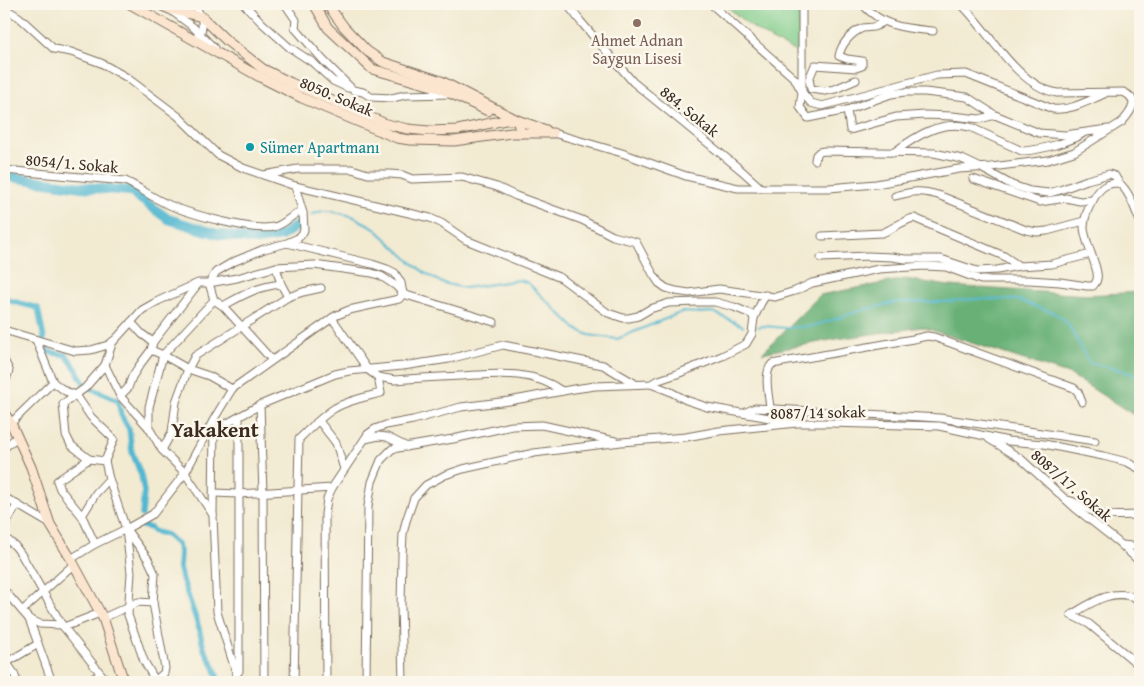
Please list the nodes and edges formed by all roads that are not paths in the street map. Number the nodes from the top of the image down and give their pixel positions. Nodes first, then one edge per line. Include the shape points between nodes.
1 (130, 4) edge
2 (158, 4) edge
3 (194, 4) edge
4 (244, 4) edge
5 (285, 4) edge
6 (314, 4) edge
7 (328, 4) edge
8 (567, 4) edge
9 (711, 4) edge
10 (802, 4) edge
11 (862, 4) edge
12 (961, 4) edge
13 (966, 4) edge
14 (170, 6) edge
15 (4, 8) edge
16 (971, 14) junction
17 (202, 17) junction
18 (883, 22) junction
19 (932, 31) dead end
20 (200, 35) junction
21 (187, 37) junction
22 (221, 55) junction
23 (856, 80) dead end
24 (353, 90) junction
25 (802, 92) junction
26 (1106, 93) junction
27 (452, 94) junction
28 (847, 110) junction
29 (994, 115) junction
30 (505, 120) junction
31 (516, 120) junction
32 (1110, 129) junction
33 (511, 133) junction
34 (521, 133) junction
35 (553, 133) junction
36 (1085, 133) junction
37 (893, 153) junction
38 (815, 160) dead end
39 (981, 168) junction
40 (4, 170) edge
41 (264, 175) junction
42 (973, 179) dead end
43 (1119, 183) junction
44 (294, 186) junction
45 (761, 188) junction
46 (896, 196) dead end
47 (1093, 200) junction
48 (304, 213) junction
49 (1084, 221) junction
50 (1140, 221) edge
51 (822, 236) dead end
52 (287, 243) junction
53 (1091, 254) junction
54 (821, 258) dead end
55 (1019, 266) junction
56 (276, 267) junction
57 (209, 283) junction
58 (198, 284) junction
59 (281, 284) junction
60 (321, 288) dead end
61 (404, 294) junction
62 (766, 295) junction
63 (288, 297) junction
64 (214, 300) junction
65 (224, 306) junction
66 (332, 318) junction
67 (754, 318) junction
68 (132, 322) junction
69 (494, 322) dead end
70 (242, 326) junction
71 (4, 330) edge
72 (36, 340) junction
73 (114, 340) junction
74 (153, 342) junction
75 (151, 350) junction
76 (164, 355) junction
77 (4, 360) edge
78 (272, 360) junction
79 (105, 365) junction
80 (188, 369) junction
81 (368, 370) junction
82 (378, 377) junction
83 (53, 382) junction
84 (637, 384) junction
85 (651, 384) junction
86 (4, 386) edge
87 (232, 389) junction
88 (562, 391) junction
89 (76, 395) junction
90 (120, 396) junction
91 (1082, 402) dead end
92 (260, 406) junction
93 (770, 408) junction
94 (4, 413) edge
95 (744, 413) junction
96 (239, 417) junction
97 (214, 419) junction
98 (319, 421) junction
99 (11, 423) junction
100 (797, 423) junction
101 (148, 428) junction
102 (214, 430) junction
103 (982, 435) junction
104 (17, 437) junction
105 (365, 438) junction
106 (1095, 440) dead end
107 (620, 442) junction
108 (407, 447) junction
109 (4, 448) edge
110 (162, 450) junction
111 (89, 459) junction
112 (105, 461) junction
113 (344, 469) junction
114 (1140, 469) edge
115 (185, 473) junction
116 (109, 479) junction
117 (332, 488) junction
118 (298, 490) junction
119 (214, 493) junction
120 (263, 493) junction
121 (239, 494) junction
122 (4, 497) edge
123 (1067, 500) junction
124 (17, 505) junction
125 (1140, 515) edge
126 (82, 516) junction
127 (213, 516) junction
128 (50, 524) junction
129 (4, 527) edge
130 (126, 529) junction
131 (4, 537) edge
132 (95, 544) junction
133 (1121, 545) junction
134 (1140, 547) edge
135 (72, 561) junction
136 (1140, 562) edge
137 (4, 590) edge
138 (44, 592) junction
139 (11, 598) junction
140 (1140, 600) edge
141 (153, 603) junction
142 (4, 604) edge
143 (128, 607) junction
144 (22, 611) junction
145 (101, 616) junction
146 (30, 619) junction
147 (63, 626) junction
148 (38, 644) junction
149 (5, 662) edge
150 (1140, 666) edge
151 (101, 674) junction
152 (156, 681) edge
153 (239, 681) edge
154 (17, 682) edge
155 (52, 682) edge
156 (87, 682) edge
157 (110, 682) edge
158 (124, 682) edge
159 (264, 682) edge
160 (294, 682) edge
161 (326, 682) edge
162 (366, 682) edge
163 (403, 682) edge

1 - 21 street, 8050. Sokak
2 - 14 street
3 - 17 street
4 - 24 street via 289,47 334,81
5 - 24 street via 296,20 295,28
6 - 27 street via 328,28 372,69
7 - 31 street via 344,27 383,62 441,81
8 - 45 street, 884. Sokak via 633,82
9 - 25 street via 795,79
10 - 25 street
11 - 18 street
12 - 16 street
13 - 16 street
14 - 17 street
14 - 20 street
15 - 41 street via 54,48 101,63 126,78 178,116 218,155
16 - 26 street via 1009,61 1038,87 1057,93
17 - 20 street
17 - 30 street, 8050. Sokak via 263,68 386,124 429,131 458,130
18 - 19 street
18 - 23 street via 863,28 840,50 839,56 862,61 862,66 815,65 808,79 811,89 825,91
20 - 21 street
20 - 22 street
21 - 22 street, 8050. Sokak
22 - 33 street, 8050. Sokak via 302,98 397,138 454,141
24 - 27 street via 371,97 392,98
25 - 26 street via 811,103 822,106 937,75 966,74 1052,109 1072,108
25 - 28 street via 800,107 808,118
26 - 32 street via 1123,92 1130,95 1133,103 1129,115
27 - 30 street
28 - 29 street via 891,94 925,92 967,98
28 - 29 street via 850,130 896,117 925,115 980,120
29 - 36 street via 1039,133
30 - 31 street
30 - 33 street
31 - 34 street
31 - 35 street
32 - 36 street
32 - 39 street via 1074,152 1048,160
33 - 34 street, 8050. Sokak
34 - 35 street, 8050. Sokak
35 - 45 street via 622,152 686,176 738,188
36 - 37 street via 1022,151 970,127 947,126 914,137
37 - 38 street via 819,152
37 - 39 street via 934,152
39 - 43 street via 1030,191 1049,193 1109,174 1115,176
39 - 45 street via 866,185
40 - 48 street, 8054/1. Sokak via 124,181 186,212 256,228 282,224 296,212
41 - 44 street
41 - 62 street via 298,169 352,169 412,179 462,177 497,187 582,220 613,236 636,242 653,274 666,288 689,293 719,289
42 - 47 street via 1040,202 1066,198
43 - 47 street via 1106,185
43 - 50 street via 1130,197
44 - 48 street
44 - 67 street via 441,222 466,240 561,278 608,314 629,318 669,303 715,302 751,314
46 - 49 street via 926,191 1037,232
47 - 49 street
48 - 52 street via 302,234
49 - 53 street
51 - 55 street via 882,233 914,218 1004,256
52 - 57 street via 233,262 216,272
52 - 61 street via 387,269 395,273
53 - 55 street via 1052,264
53 - 62 street via 1098,278 1093,286 1029,280 980,280 946,267 925,266 871,271 812,283 775,297
54 - 55 street via 868,256 941,260 977,271
56 - 57 street
56 - 59 street
56 - 61 street via 314,265 372,273 388,279
57 - 58 street
57 - 64 street
58 - 68 street via 142,310
58 - 74 street
59 - 63 street
59 - 65 street via 250,291
60 - 63 street
61 - 66 street via 399,299 349,310
61 - 69 street
62 - 67 street
63 - 70 street
64 - 65 street
64 - 76 street
65 - 70 street
66 - 78 street
66 - 81 street
67 - 85 street via 752,334 746,344
68 - 73 street
68 - 74 street
70 - 78 street
70 - 80 street via 196,356
71 - 72 street
72 - 73 street via 75,351 91,350
72 - 83 street
73 - 79 street
74 - 75 street
75 - 76 street
75 - 90 street
76 - 80 street
76 - 101 street via 149,407
77 - 86 street via 9,370
78 - 87 street
79 - 89 street
79 - 90 street
80 - 87 street
80 - 110 street via 176,402 172,432
81 - 82 street
81 - 84 street via 449,359 503,345 603,365
81 - 92 street via 335,374
82 - 88 street via 395,380 503,373 532,377
82 - 98 street via 381,393 335,408
83 - 89 street
83 - 99 street
84 - 85 street
84 - 88 street
85 - 95 street via 707,407
87 - 97 street
88 - 105 street via 461,407 386,425
89 - 111 street via 63,404 66,435 71,445
89 - 112 street via 91,418 114,439
90 - 101 street
91 - 93 street via 1074,388 934,336 926,336 772,364 767,375
92 - 96 street
92 - 120 street
93 - 95 street via 755,408
93 - 106 street via 940,418
94 - 99 street
95 - 100 street
96 - 102 street
96 - 121 street
97 - 102 street
97 - 115 street
98 - 113 street via 336,443
98 - 118 street via 299,439
99 - 104 street
100 - 103 street, 8087/14 sokak via 939,426
100 - 107 street, 8087/14 sokak
101 - 110 street
102 - 119 street
103 - 114 street, 8087/14 sokak via 1103,456
103 - 123 street, 8087/17. Sokak via 1020,458
104 - 109 street
104 - 128 street
105 - 108 street via 387,437
105 - 113 street
107 - 108 street via 542,425 512,426
107 - 163 street via 534,453 463,469 426,485 414,498 403,534
108 - 162 street via 392,449 381,460 372,482 368,506
110 - 115 street
111 - 112 street
111 - 126 street via 57,481
112 - 116 street
113 - 117 street
115 - 127 street
115 - 130 street via 153,514
116 - 126 street
116 - 130 street
117 - 118 street
117 - 161 street via 325,514
118 - 120 street
118 - 160 street
119 - 121 street
119 - 127 street
120 - 121 street
120 - 159 street
121 - 153 street
122 - 124 street
123 - 125 street via 1102,515
123 - 133 street, 8087/17. Sokak
124 - 128 street
124 - 129 street
126 - 132 street
127 - 153 street via 217,612
128 - 135 street
130 - 132 street
130 - 141 street via 155,574
130 - 143 street via 131,573
131 - 138 street via 21,554
132 - 135 street
133 - 134 street
133 - 136 street, 8087/17. Sokak
135 - 138 street
135 - 145 street
137 - 139 street
138 - 144 street
138 - 147 street
139 - 142 street
139 - 144 street
140 - 150 street via 1132,595 1114,594 1097,599 1071,615 1089,624
141 - 143 street via 138,602
141 - 152 street via 165,668
143 - 145 street
143 - 152 street via 144,661
144 - 146 street
145 - 147 street
145 - 158 street
146 - 147 street via 40,624
146 - 148 street
147 - 151 street
148 - 149 street
148 - 155 street
149 - 154 street
151 - 156 street
151 - 157 street

